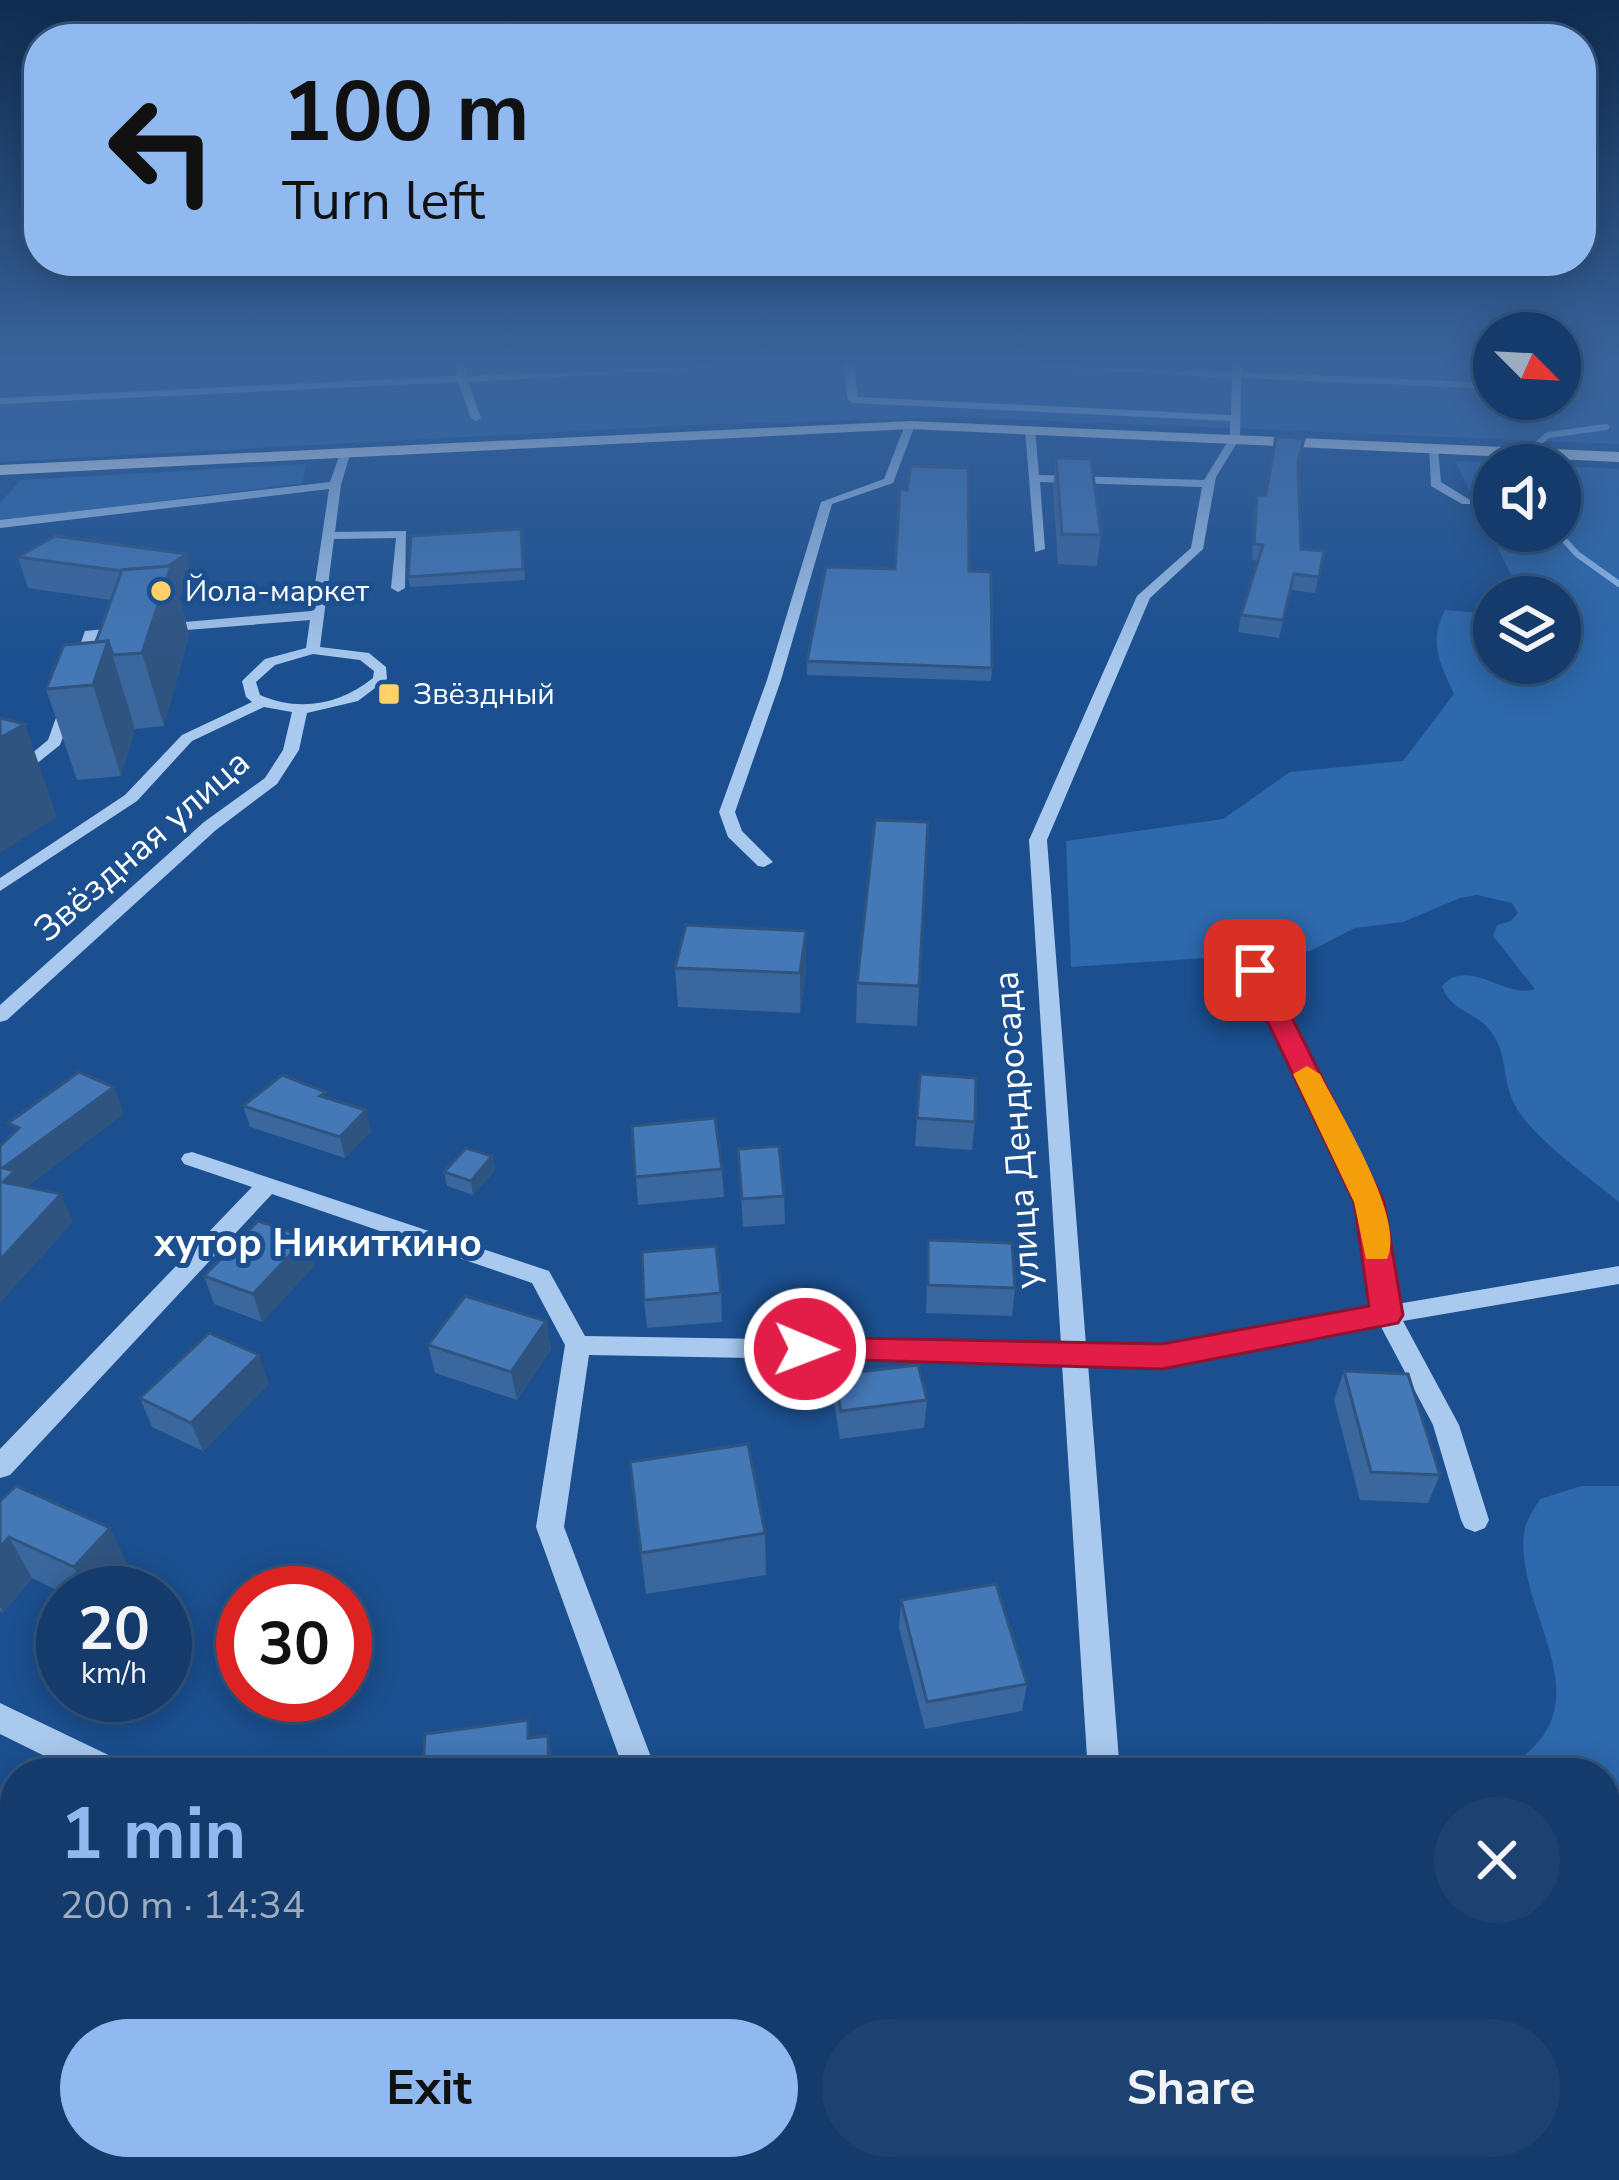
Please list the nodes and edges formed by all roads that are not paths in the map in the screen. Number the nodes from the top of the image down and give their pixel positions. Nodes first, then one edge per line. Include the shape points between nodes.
1 (78, 466) edge
2 (341, 466) edge
3 (895, 466) edge
4 (1032, 466) edge
5 (1219, 466) edge
6 (1434, 466) edge
7 (0, 470) edge
8 (1132, 473) dead end
9 (1033, 478) junction
10 (1210, 481) junction
11 (335, 485) junction
12 (1466, 502) dead end
13 (0, 524) edge
14 (328, 536) junction
15 (1040, 549) dead end
16 (398, 588) dead end
17 (317, 615) junction
18 (314, 650) junction
19 (262, 702) junction
20 (301, 708) junction
21 (0, 788) edge
22 (764, 862) dead end
23 (0, 886) edge
24 (1255, 970) dead end
25 (0, 1016) edge
26 (192, 1159) dead end
27 (266, 1186) junction
28 (1619, 1275) edge
29 (1387, 1315) junction
30 (578, 1345) junction
31 (1077, 1355) junction
32 (0, 1466) edge
33 (1474, 1520) dead end
34 (0, 1718) edge
35 (81, 1758) edge
36 (635, 1758) edge
37 (1103, 1758) edge

1 - 7 main road
2 - 11 street
3 - 22 street via 889,481 827,502 727,812 734,833
4 - 9 street
5 - 10 street
6 - 12 street via 1435,484
8 - 10 street
9 - 10 street
9 - 15 street
10 - 31 street, улица Дендросада via 1197,549 1144,596 1039,839
11 - 13 street
11 - 14 street
14 - 16 street via 402,534
14 - 17 street
17 - 18 street
17 - 21 street via 90,634 56,742
18 - 19 street, Звёздная улица via 253,674 248,688
18 - 20 street, Звёздная улица via 364,656 376,662 380,679 353,698
19 - 20 street, Звёздная улица
19 - 23 street via 187,738 131,798
20 - 25 street, Звёздная улица via 291,750 271,781
24 - 29 street via 1369,1202
26 - 27 street
27 - 30 street via 541,1277
27 - 32 street
28 - 29 street
29 - 31 street via 1162,1356
29 - 33 street via 1446,1425
30 - 31 street
30 - 36 street via 550,1527
31 - 37 street, улица Дендросада
34 - 35 street

